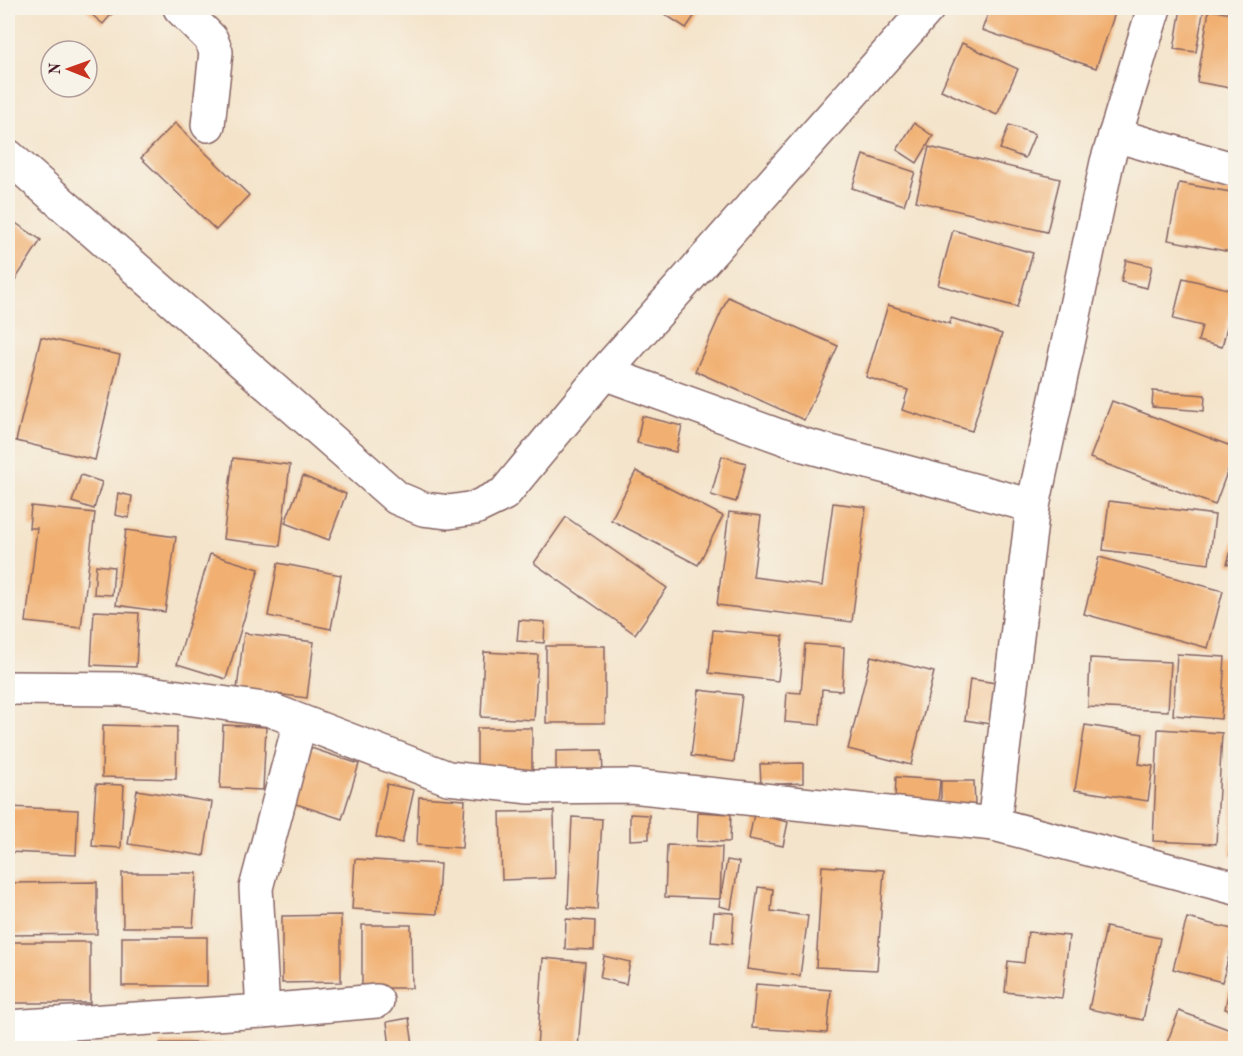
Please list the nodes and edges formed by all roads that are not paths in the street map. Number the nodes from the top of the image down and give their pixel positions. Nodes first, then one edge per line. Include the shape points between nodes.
1 (180, 8) edge
2 (928, 8) edge
3 (1154, 8) edge
4 (208, 125) dead end
5 (1115, 135) junction
6 (8, 156) edge
7 (1236, 170) edge
8 (604, 373) junction
9 (1033, 506) junction
10 (8, 688) edge
11 (300, 722) junction
12 (994, 824) junction
13 (1236, 888) edge
14 (377, 1001) dead end
15 (263, 1011) junction
16 (8, 1026) edge

1 - 4 street via 211,39 216,52
2 - 8 street
3 - 5 street
5 - 7 street
5 - 9 street
6 - 8 street via 397,498 423,509 449,512 475,508 504,494
8 - 9 street via 804,445
9 - 12 street
10 - 11 street via 122,689 271,710
11 - 12 street via 448,778 530,787 631,786
11 - 15 street via 256,888
12 - 13 street
14 - 15 street
15 - 16 street

